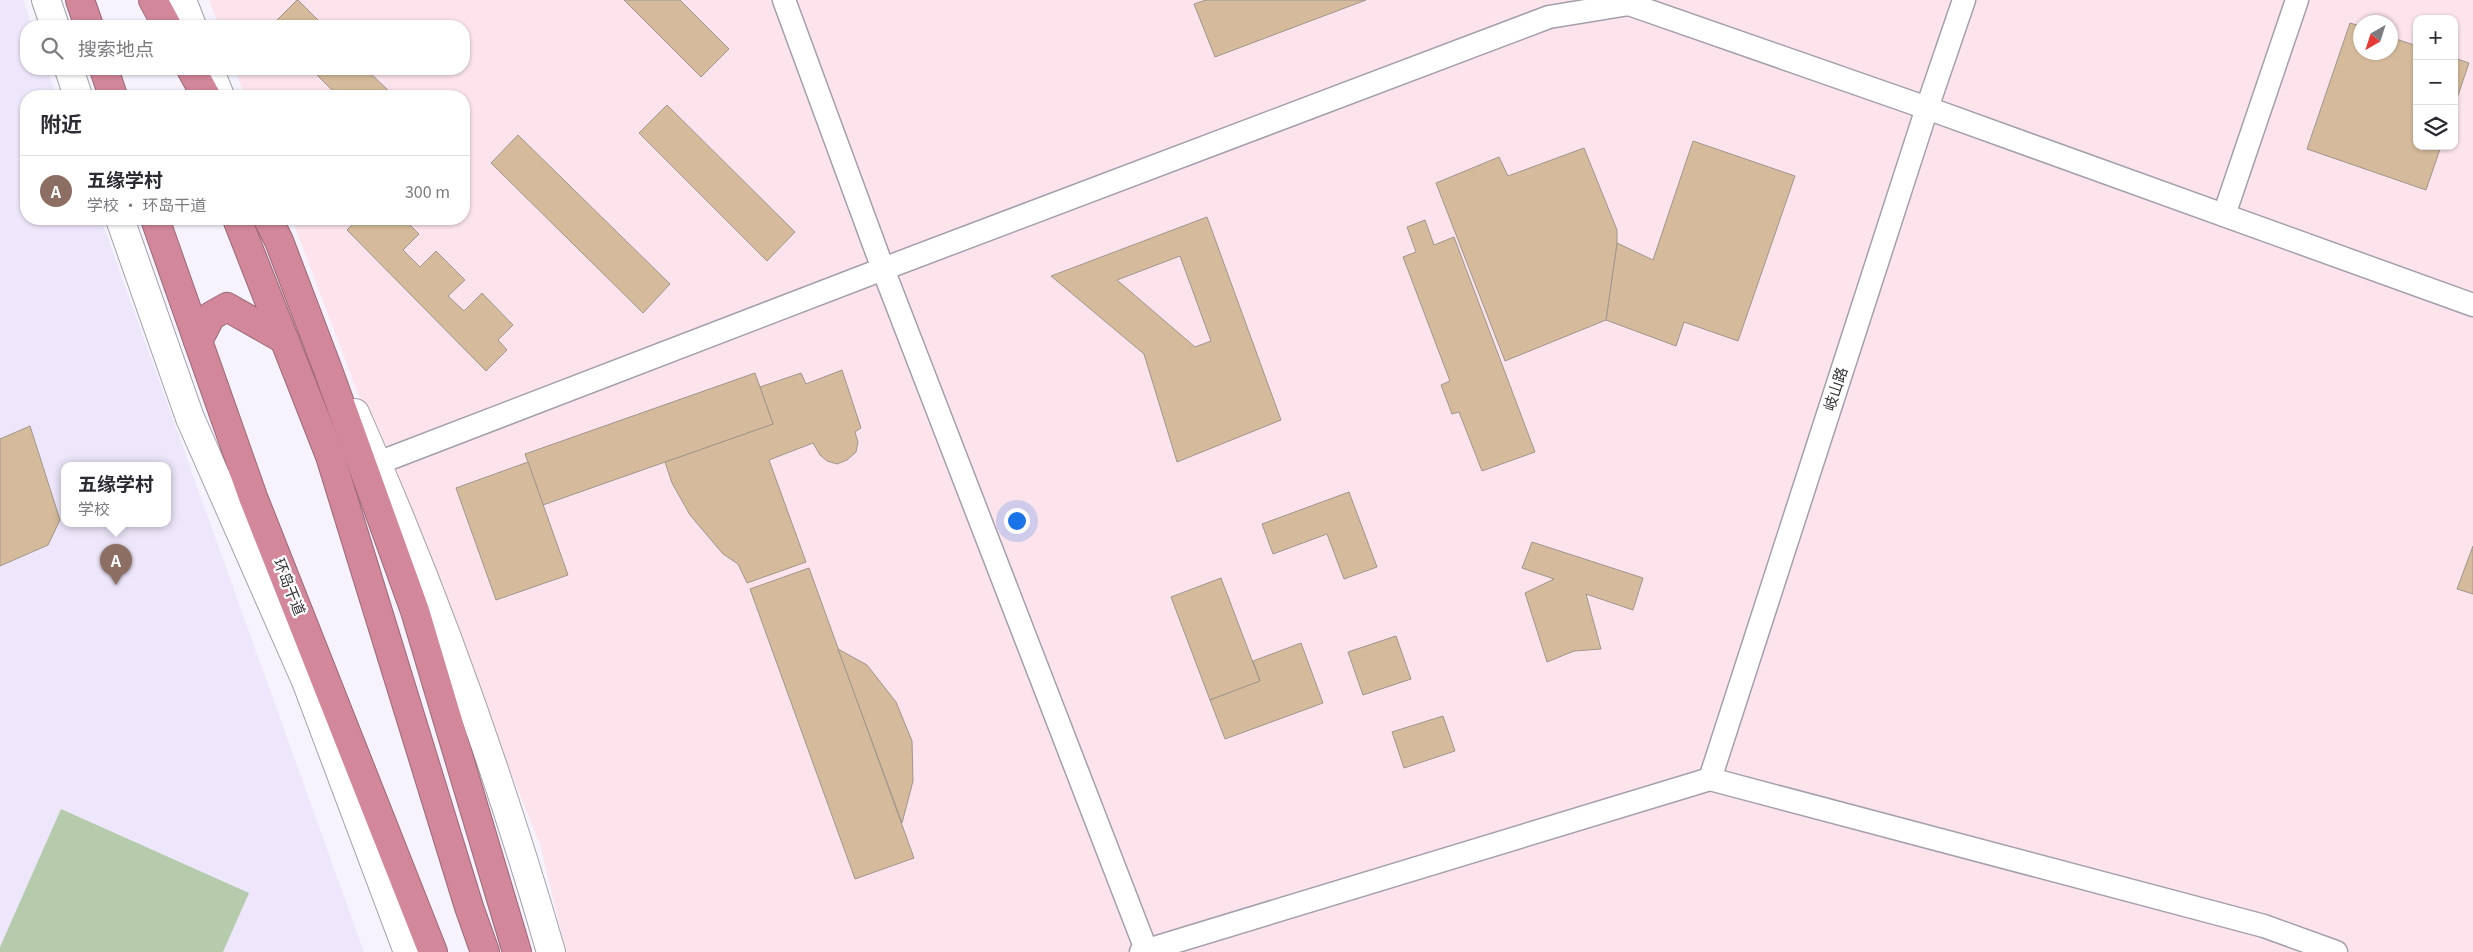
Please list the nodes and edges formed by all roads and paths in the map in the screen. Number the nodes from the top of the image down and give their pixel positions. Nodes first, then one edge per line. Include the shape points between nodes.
1 (46, 0) edge
2 (80, 0) edge
3 (151, 0) edge
4 (182, 0) edge
5 (784, 0) edge
6 (1964, 0) edge
7 (2297, 0) edge
8 (1607, 4) edge
9 (53, 20) edge
10 (87, 20) edge
11 (158, 20) edge
12 (163, 20) edge
13 (190, 20) edge
14 (71, 75) edge
15 (106, 75) edge
16 (179, 75) edge
17 (194, 75) edge
18 (211, 75) edge
19 (76, 90) edge
20 (111, 90) edge
21 (186, 90) edge
22 (203, 90) edge
23 (218, 90) edge
24 (1927, 108) junction
25 (2224, 215) junction
26 (122, 225) edge
27 (158, 225) edge
28 (239, 225) edge
29 (272, 226) edge
30 (883, 269) junction
31 (2473, 305) edge
32 (284, 340) junction
33 (198, 341) junction
34 (378, 463) junction
35 (1710, 780) junction
36 (1145, 951) edge
37 (408, 952) edge
38 (433, 952) edge
39 (485, 952) edge
40 (517, 952) edge
41 (551, 952) edge
42 (2336, 952) edge

1 - 9 main road
2 - 10 highway
3 - 11 highway
3 - 12 highway
4 - 13 main road
5 - 30 street
6 - 24 street, 岐山路
7 - 25 street
8 - 24 street via 1629,4
8 - 30 street via 1549,17
14 - 19 main road
15 - 20 highway
16 - 21 highway
17 - 22 highway
18 - 23 main road
24 - 25 street
24 - 35 street, 岐山路
25 - 31 street
26 - 37 main road via 190,418 306,681
27 - 33 highway, 环岛干道
28 - 32 highway
29 - 34 main road
29 - 40 highway via 415,611
30 - 34 street
30 - 36 street
32 - 33 highway via 227,307 211,316
32 - 39 highway via 330,456
33 - 38 highway, 环岛干道 via 254,497
34 - 41 main road via 463,680
35 - 36 street
35 - 42 street via 2264,926

